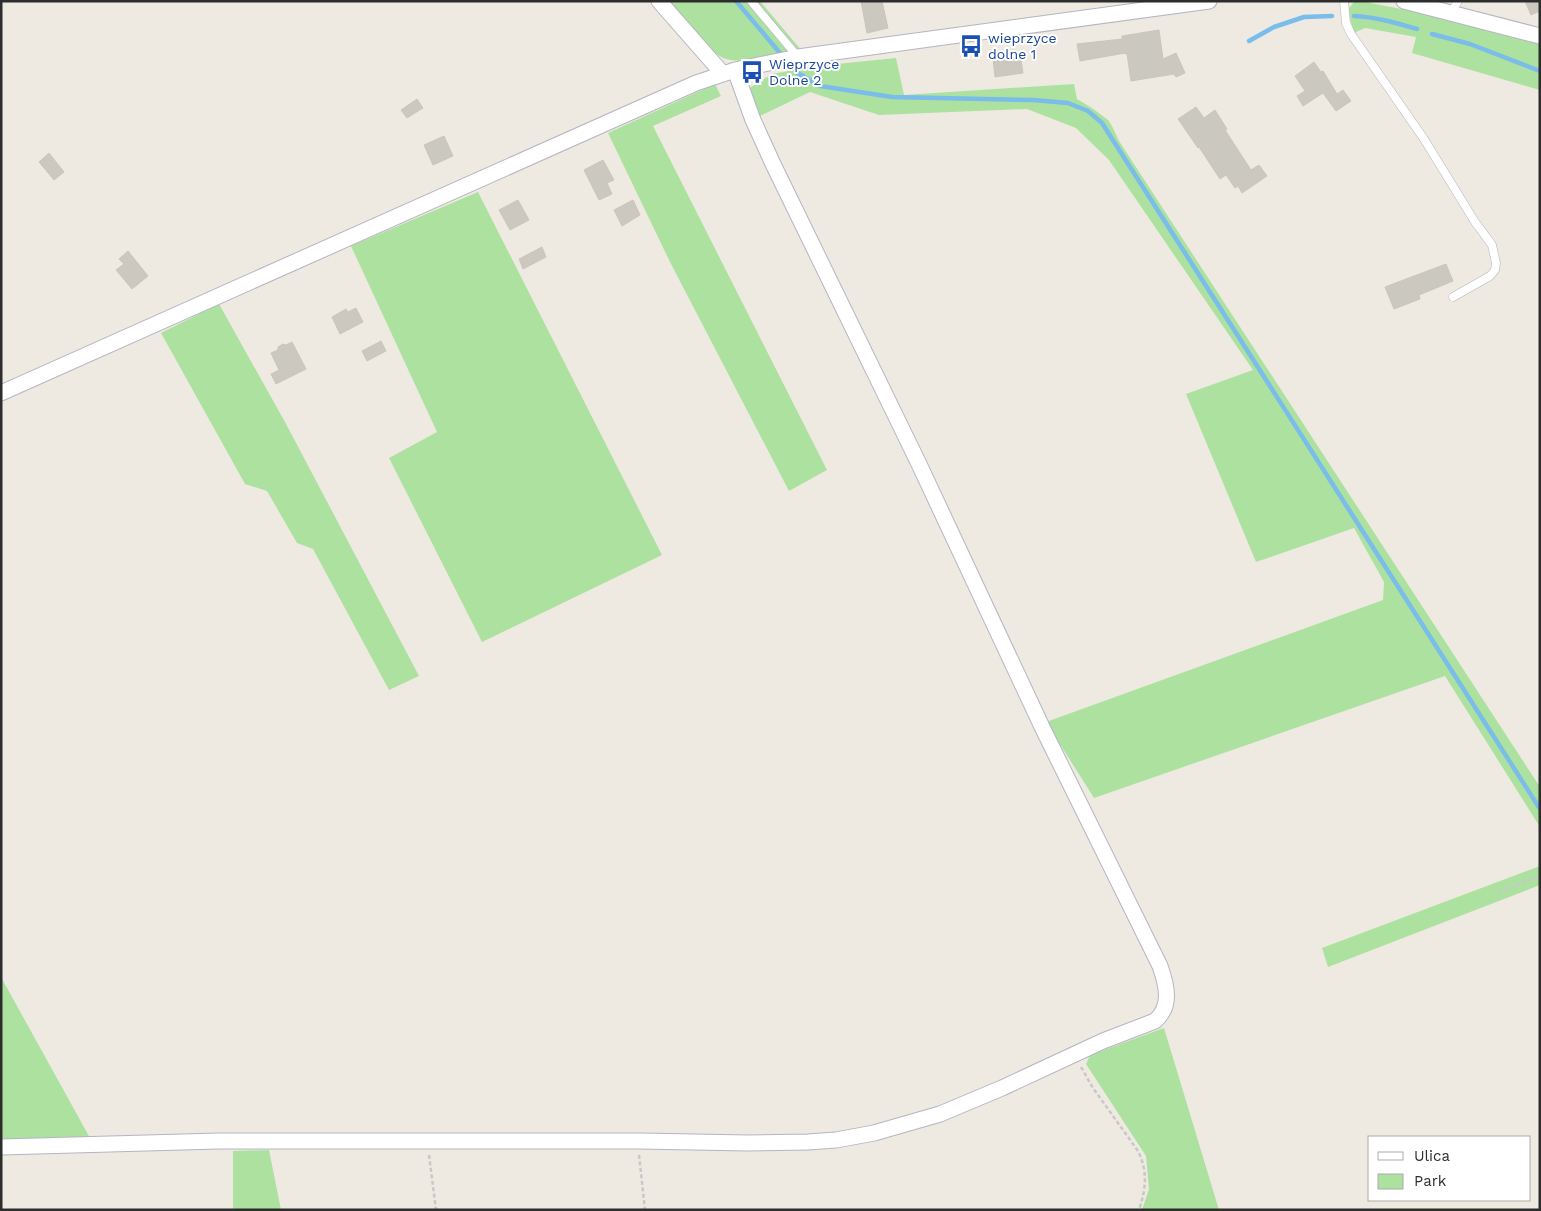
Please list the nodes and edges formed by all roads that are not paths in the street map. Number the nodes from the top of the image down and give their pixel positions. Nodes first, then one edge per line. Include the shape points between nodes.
1 (659, 1) edge
2 (750, 1) edge
3 (1208, 1) edge
4 (1344, 1) edge
5 (1404, 1) edge
6 (1455, 7) edge
7 (1540, 36) edge
8 (798, 57) junction
9 (729, 72) junction
10 (1453, 297) dead end
11 (1, 393) edge
12 (1, 1147) edge

1 - 9 street
2 - 8 lane
3 - 8 street
4 - 10 lane via 1346,23 1351,34 1492,245 1495,270
5 - 6 street
6 - 7 street
8 - 9 street
9 - 11 street via 696,83
9 - 12 street via 1160,966 1167,994 1160,1017 1155,1022 1102,1041 940,1114 836,1140 228,1141

